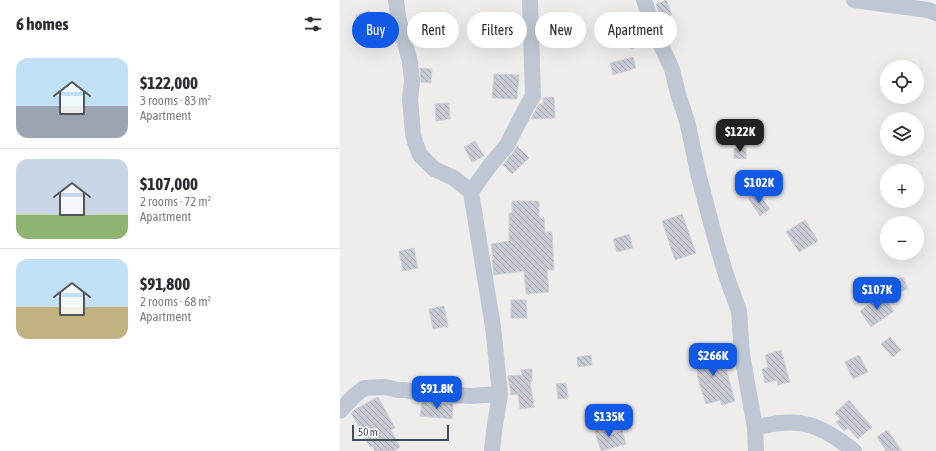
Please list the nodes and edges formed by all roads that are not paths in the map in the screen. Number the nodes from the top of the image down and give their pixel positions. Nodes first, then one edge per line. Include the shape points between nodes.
1 (396, 0) edge
2 (530, 0) edge
3 (644, 0) edge
4 (854, 0) edge
5 (936, 13) edge
6 (471, 192) junction
7 (500, 394) junction
8 (340, 411) edge
9 (754, 428) junction
10 (492, 451) edge
11 (748, 451) edge
12 (756, 451) edge
13 (854, 451) edge

1 - 6 street via 410,62 414,142 420,155 434,169 454,178
2 - 6 street via 533,96 507,145
3 - 9 street via 672,69 687,120 714,238 739,311 742,355
4 - 5 street
6 - 7 street via 493,327
7 - 8 street via 460,396 385,387 364,388
7 - 10 street
9 - 12 street
9 - 13 street via 790,423 807,424 838,438
11 - 12 street

